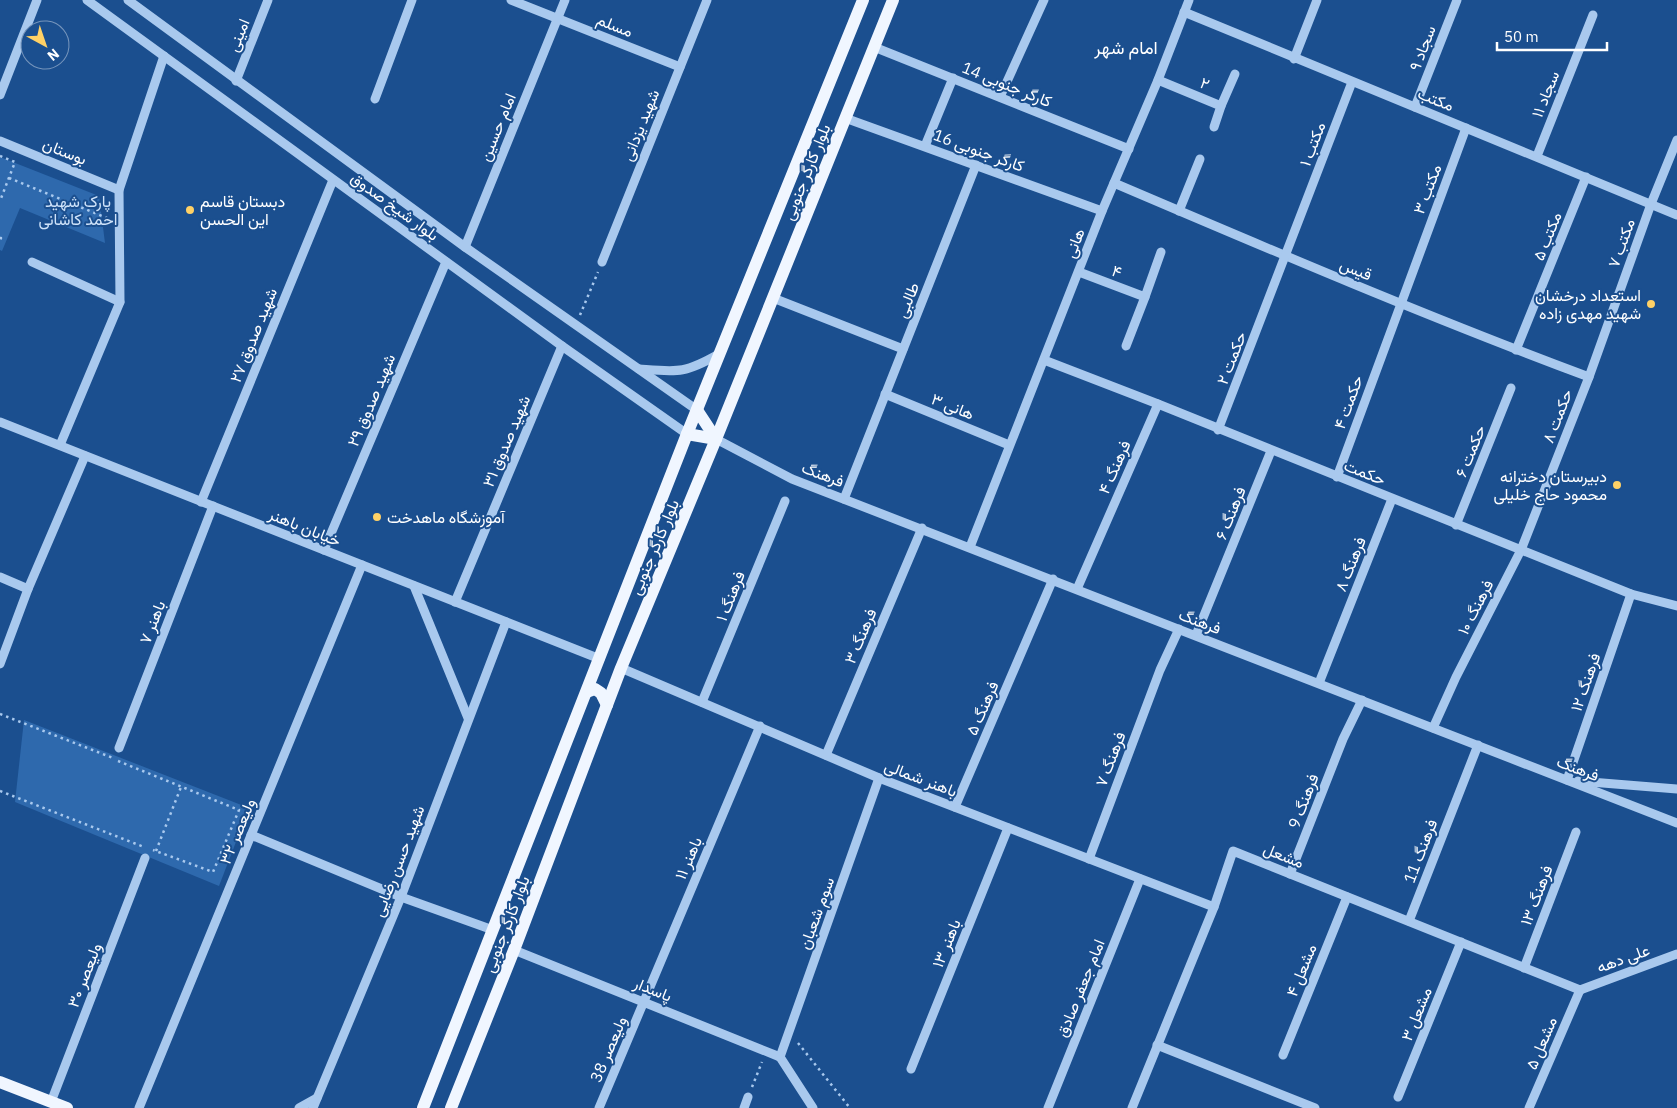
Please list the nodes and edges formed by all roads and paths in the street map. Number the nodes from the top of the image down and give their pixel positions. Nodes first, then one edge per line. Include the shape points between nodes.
1 (37, 0) edge
2 (87, 0) edge
3 (128, 0) edge
4 (268, 0) edge
5 (412, 0) edge
6 (511, 0) edge
7 (565, 0) edge
8 (707, 0) edge
9 (863, 0) edge
10 (893, 0) edge
11 (1044, 0) edge
12 (1189, 0) edge
13 (1318, 0) edge
14 (1457, 0) edge
15 (1184, 12) junction
16 (1593, 16) dead end
17 (558, 18) junction
18 (874, 47) junction
19 (164, 56) junction
20 (1294, 59) junction
21 (680, 67) junction
22 (1235, 74) dead end
23 (953, 78) junction
24 (1158, 80) junction
25 (236, 81) junction
26 (1352, 82) junction
27 (0, 95) edge
28 (1000, 97) junction
29 (375, 99) dead end
30 (1221, 106) junction
31 (1415, 107) junction
32 (846, 118) junction
33 (1214, 127) dead end
34 (1466, 128) junction
35 (1677, 140) edge
36 (0, 141) edge
37 (925, 146) junction
38 (1128, 149) junction
39 (0, 156) edge
40 (1536, 156) junction
41 (1200, 159) dead end
42 (976, 165) junction
43 (1586, 177) junction
44 (9, 178) junction
45 (333, 180) junction
46 (1114, 183) junction
47 (119, 190) junction
48 (0, 201) edge
49 (1651, 204) junction
50 (1102, 211) junction
51 (1179, 211) junction
52 (1677, 215) edge
53 (119, 223) junction
54 (465, 247) junction
55 (1161, 252) dead end
56 (1286, 256) junction
57 (32, 262) dead end
58 (446, 262) junction
59 (602, 262) joint
60 (1079, 272) junction
61 (1145, 297) junction
62 (773, 298) junction
63 (120, 302) junction
64 (1400, 303) junction
65 (575, 326) junction
66 (562, 346) junction
67 (1126, 346) dead end
68 (904, 349) junction
69 (1516, 350) junction
70 (720, 354) junction
71 (1044, 360) junction
72 (638, 369) junction
73 (1589, 377) junction
74 (1512, 388) dead end
75 (885, 394) junction
76 (1158, 404) junction
77 (697, 410) junction
78 (0, 422) edge
79 (1218, 430) junction
80 (687, 434) junction
81 (716, 439) junction
82 (60, 445) junction
83 (1009, 445) junction
84 (1272, 451) junction
85 (85, 456) junction
86 (1337, 477) junction
87 (844, 499) junction
88 (1392, 499) junction
89 (785, 501) dead end
90 (201, 502) junction
91 (213, 506) junction
92 (1456, 525) junction
93 (922, 528) junction
94 (970, 547) junction
95 (324, 550) junction
96 (1521, 550) junction
97 (362, 565) junction
98 (0, 577) edge
99 (1053, 579) junction
100 (414, 586) junction
101 (28, 589) junction
102 (1077, 589) junction
103 (1631, 594) junction
104 (455, 602) junction
105 (1677, 606) edge
106 (506, 622) junction
107 (1179, 629) junction
108 (1196, 635) junction
109 (600, 659) junction
110 (0, 664) edge
111 (621, 668) junction
112 (1319, 683) junction
113 (587, 692) junction
114 (1362, 700) junction
115 (702, 702) junction
116 (607, 705) junction
117 (0, 714) edge
118 (468, 718) junction
119 (760, 726) junction
120 (1433, 728) junction
121 (1478, 745) junction
122 (119, 748) dead end
123 (826, 755) junction
124 (879, 778) junction
125 (1567, 780) junction
126 (181, 787) junction
127 (1677, 789) edge
128 (0, 791) edge
129 (955, 807) junction
130 (1677, 823) edge
131 (1008, 828) junction
132 (1576, 832) dead end
133 (251, 835) junction
134 (156, 851) junction
135 (145, 858) dead end
136 (1089, 859) junction
137 (1290, 874) junction
138 (1140, 879) junction
139 (1347, 896) junction
140 (401, 897) junction
141 (1214, 907) junction
142 (1409, 921) junction
143 (493, 930) junction
144 (1460, 942) junction
145 (514, 950) junction
146 (1677, 954) edge
147 (1524, 968) junction
148 (1580, 990) junction
149 (644, 1001) junction
150 (789, 1032) junction
151 (1157, 1046) junction
152 (767, 1052) junction
153 (1283, 1055) dead end
154 (780, 1057) junction
155 (911, 1069) dead end
156 (0, 1082) edge
157 (748, 1097) joint
158 (1398, 1097) dead end
159 (317, 1098) junction
160 (51, 1102) junction
161 (66, 1108) edge
162 (139, 1108) edge
163 (299, 1108) edge
164 (313, 1108) edge
165 (423, 1108) edge
166 (451, 1108) edge
167 (599, 1108) edge
168 (744, 1108) edge
169 (813, 1108) edge
170 (850, 1108) edge
171 (1048, 1108) edge
172 (1132, 1108) edge
173 (1316, 1108) edge
174 (1529, 1108) edge

1 - 27 street
2 - 19 street, بلوار شیخ صدوق
3 - 25 street, بلوار شیخ صدوق
4 - 25 street, امینی
5 - 29 street
6 - 17 street, مسلم
7 - 17 street, امام حسین
8 - 21 street, شهید یزدانی
9 - 70 main road, بلوار کارگر جنوبی
10 - 18 main road, بلوار کارگر جنوبی
11 - 28 street
12 - 15 street, هانی
13 - 20 street
14 - 31 street, سجاد ۹
15 - 20 street, مکتب
15 - 24 street, هانی
16 - 40 street, سجاد ۱۱
17 - 21 street, مسلم
17 - 54 street, امام حسین
18 - 23 street, کارگر جنوبی 14
18 - 32 main road, بلوار کارگر جنوبی
19 - 45 street, بلوار شیخ صدوق
19 - 47 street
20 - 26 street, مکتب
21 - 59 street, شهید یزدانی
22 - 30 street
23 - 28 street, کارگر جنوبی 14
23 - 37 street
24 - 30 street, ۲
24 - 38 street, هانی
25 - 54 street, بلوار شیخ صدوق
26 - 31 street, مکتب
26 - 56 street, مکتب ۱
28 - 38 street, کارگر جنوبی 14
30 - 33 street, ۲
31 - 34 street, مکتب
32 - 37 street, کارگر جنوبی 16
32 - 62 main road, بلوار کارگر جنوبی
34 - 40 street, مکتب
34 - 64 street, مکتب ۳
35 - 49 street, مکتب ۷
36 - 47 street, بوستان
37 - 42 street, کارگر جنوبی 16
38 - 46 street, هانی
39 - 44 path via 15,162
40 - 43 street, مکتب
41 - 51 street
42 - 50 street, کارگر جنوبی 16
42 - 68 street, طالبی
43 - 49 street, مکتب
43 - 69 street, مکتب ۵
44 - 48 path
44 - 53 path
45 - 58 street, بلوار شیخ صدوق
45 - 90 street, شهید صدوق ۲۷
46 - 50 street, هانی
46 - 51 street, قیس
47 - 53 street
49 - 52 street, مکتب
49 - 73 street, مکتب ۷
50 - 60 street, هانی
51 - 56 street, قیس
53 - 63 street
54 - 65 street, بلوار شیخ صدوق
55 - 61 street
56 - 64 street, قیس
56 - 79 street, حکمت ۲
57 - 63 street
58 - 66 street, بلوار شیخ صدوق
58 - 95 street, شهید صدوق ۲۹
59 - 65 path
60 - 61 street, ۴
60 - 71 street, هانی
61 - 67 street
62 - 68 street
62 - 81 main road, بلوار کارگر جنوبی
63 - 82 street
64 - 69 street, قیس
64 - 86 street, حکمت ۴
65 - 72 street, بلوار شیخ صدوق
66 - 80 street, بلوار شیخ صدوق
66 - 104 street, شهید صدوق ۳۱
68 - 75 street, طالبی
69 - 73 street, قیس
70 - 72 street via 685,371
70 - 77 main road, بلوار کارگر جنوبی
71 - 76 street, حکمت
71 - 83 street, هانی
72 - 77 street, بلوار شیخ صدوق
73 - 96 street, حکمت ۸
74 - 92 street, حکمت ۶
75 - 83 street, هانی ۳
75 - 87 street, طالبی
76 - 79 street, حکمت
76 - 102 street, فرهنگ ۴
77 - 80 main road, بلوار کارگر جنوبی
77 - 81 main road
78 - 82 street, خیابان باهنر
79 - 84 street, حکمت
80 - 81 main road
80 - 109 main road, بلوار کارگر جنوبی
81 - 87 street, فرهنگ via 792,479
81 - 111 main road, بلوار کارگر جنوبی
82 - 85 street, خیابان باهنر
83 - 94 street, هانی
84 - 86 street, حکمت
84 - 108 street, فرهنگ ۶
85 - 90 street, خیابان باهنر
85 - 101 street
86 - 88 street, حکمت
87 - 93 street, فرهنگ
88 - 92 street, حکمت
88 - 112 street, فرهنگ ۸
89 - 115 street, فرهنگ ۱
90 - 91 street, خیابان باهنر
91 - 95 street, خیابان باهنر
91 - 122 street, باهنر ۷
92 - 96 street, حکمت
93 - 94 street, فرهنگ
93 - 123 street, فرهنگ ۳
94 - 99 street, فرهنگ
95 - 97 street, خیابان باهنر
96 - 103 street, حکمت
96 - 120 street, فرهنگ ۱۰
97 - 100 street, خیابان باهنر
97 - 133 street, ولیعصر ۳۲
98 - 101 street
99 - 102 street, فرهنگ
99 - 129 street, فرهنگ ۵
100 - 104 street, خیابان باهنر
100 - 118 street
101 - 110 street
102 - 107 street, فرهنگ
103 - 105 street, حکمت
103 - 125 street, فرهنگ ۱۲
104 - 106 street, خیابان باهنر
106 - 109 street, خیابان باهنر
106 - 118 street, شهید حسن رضایی
107 - 108 street, فرهنگ
107 - 136 street, فرهنگ ۷ via 1160,670
108 - 112 street, فرهنگ
109 - 111 main road
109 - 113 main road, بلوار کارگر جنوبی
111 - 115 street, باهنر شمالی
111 - 116 main road, بلوار کارگر جنوبی
112 - 114 street, فرهنگ
113 - 116 main road via 595,689
113 - 143 main road, بلوار کارگر جنوبی
114 - 120 street, فرهنگ
114 - 137 street, فرهنگ 9 via 1343,739
115 - 119 street, باهنر شمالی
116 - 145 main road, بلوار کارگر جنوبی
117 - 126 path
118 - 140 street, شهید حسن رضایی
119 - 123 street, باهنر شمالی
119 - 149 street, باهنر ۱۱
120 - 121 street, فرهنگ
121 - 125 street, فرهنگ
121 - 142 street, فرهنگ 11
123 - 124 street, باهنر شمالی
124 - 129 street, باهنر شمالی
124 - 150 street, سوم شعبان
125 - 127 street
125 - 130 street, فرهنگ
126 - 134 path
126 - 134 path via 239,810 234,823 213,872
128 - 134 path
129 - 131 street, باهنر شمالی
131 - 136 street, باهنر شمالی
131 - 155 street, باهنر ۱۳
132 - 147 street, فرهنگ ۱۳
133 - 140 street
133 - 162 street, ولیعصر ۳۲
135 - 160 street, ولیعصر ۳۰
136 - 138 street, باهنر شمالی
137 - 139 street, مشعل
137 - 141 street, مشعل via 1233,851
138 - 141 street, باهنر شمالی
138 - 171 street, امام جعفر صادق
139 - 142 street, مشعل
139 - 153 street, مشعل ۴
140 - 143 street
140 - 159 street, شهید حسن رضایی
141 - 151 street, مشعل
142 - 144 street, مشعل
143 - 165 main road, بلوار کارگر جنوبی
144 - 147 street, مشعل
144 - 158 street, مشعل ۳
145 - 149 street, پاسدار
145 - 166 main road, بلوار کارگر جنوبی
146 - 148 street, علی دهه
147 - 148 street, مشعل
148 - 174 street, مشعل ۵
149 - 152 street, پاسدار
149 - 167 street, ولیعصر 38
150 - 154 street, سوم شعبان
150 - 170 path
151 - 172 street, مشعل
151 - 173 street
152 - 154 street, پاسدار
152 - 157 path
154 - 169 street
156 - 160 main road
157 - 168 street
159 - 163 street
159 - 164 street, شهید حسن رضایی
160 - 161 main road

